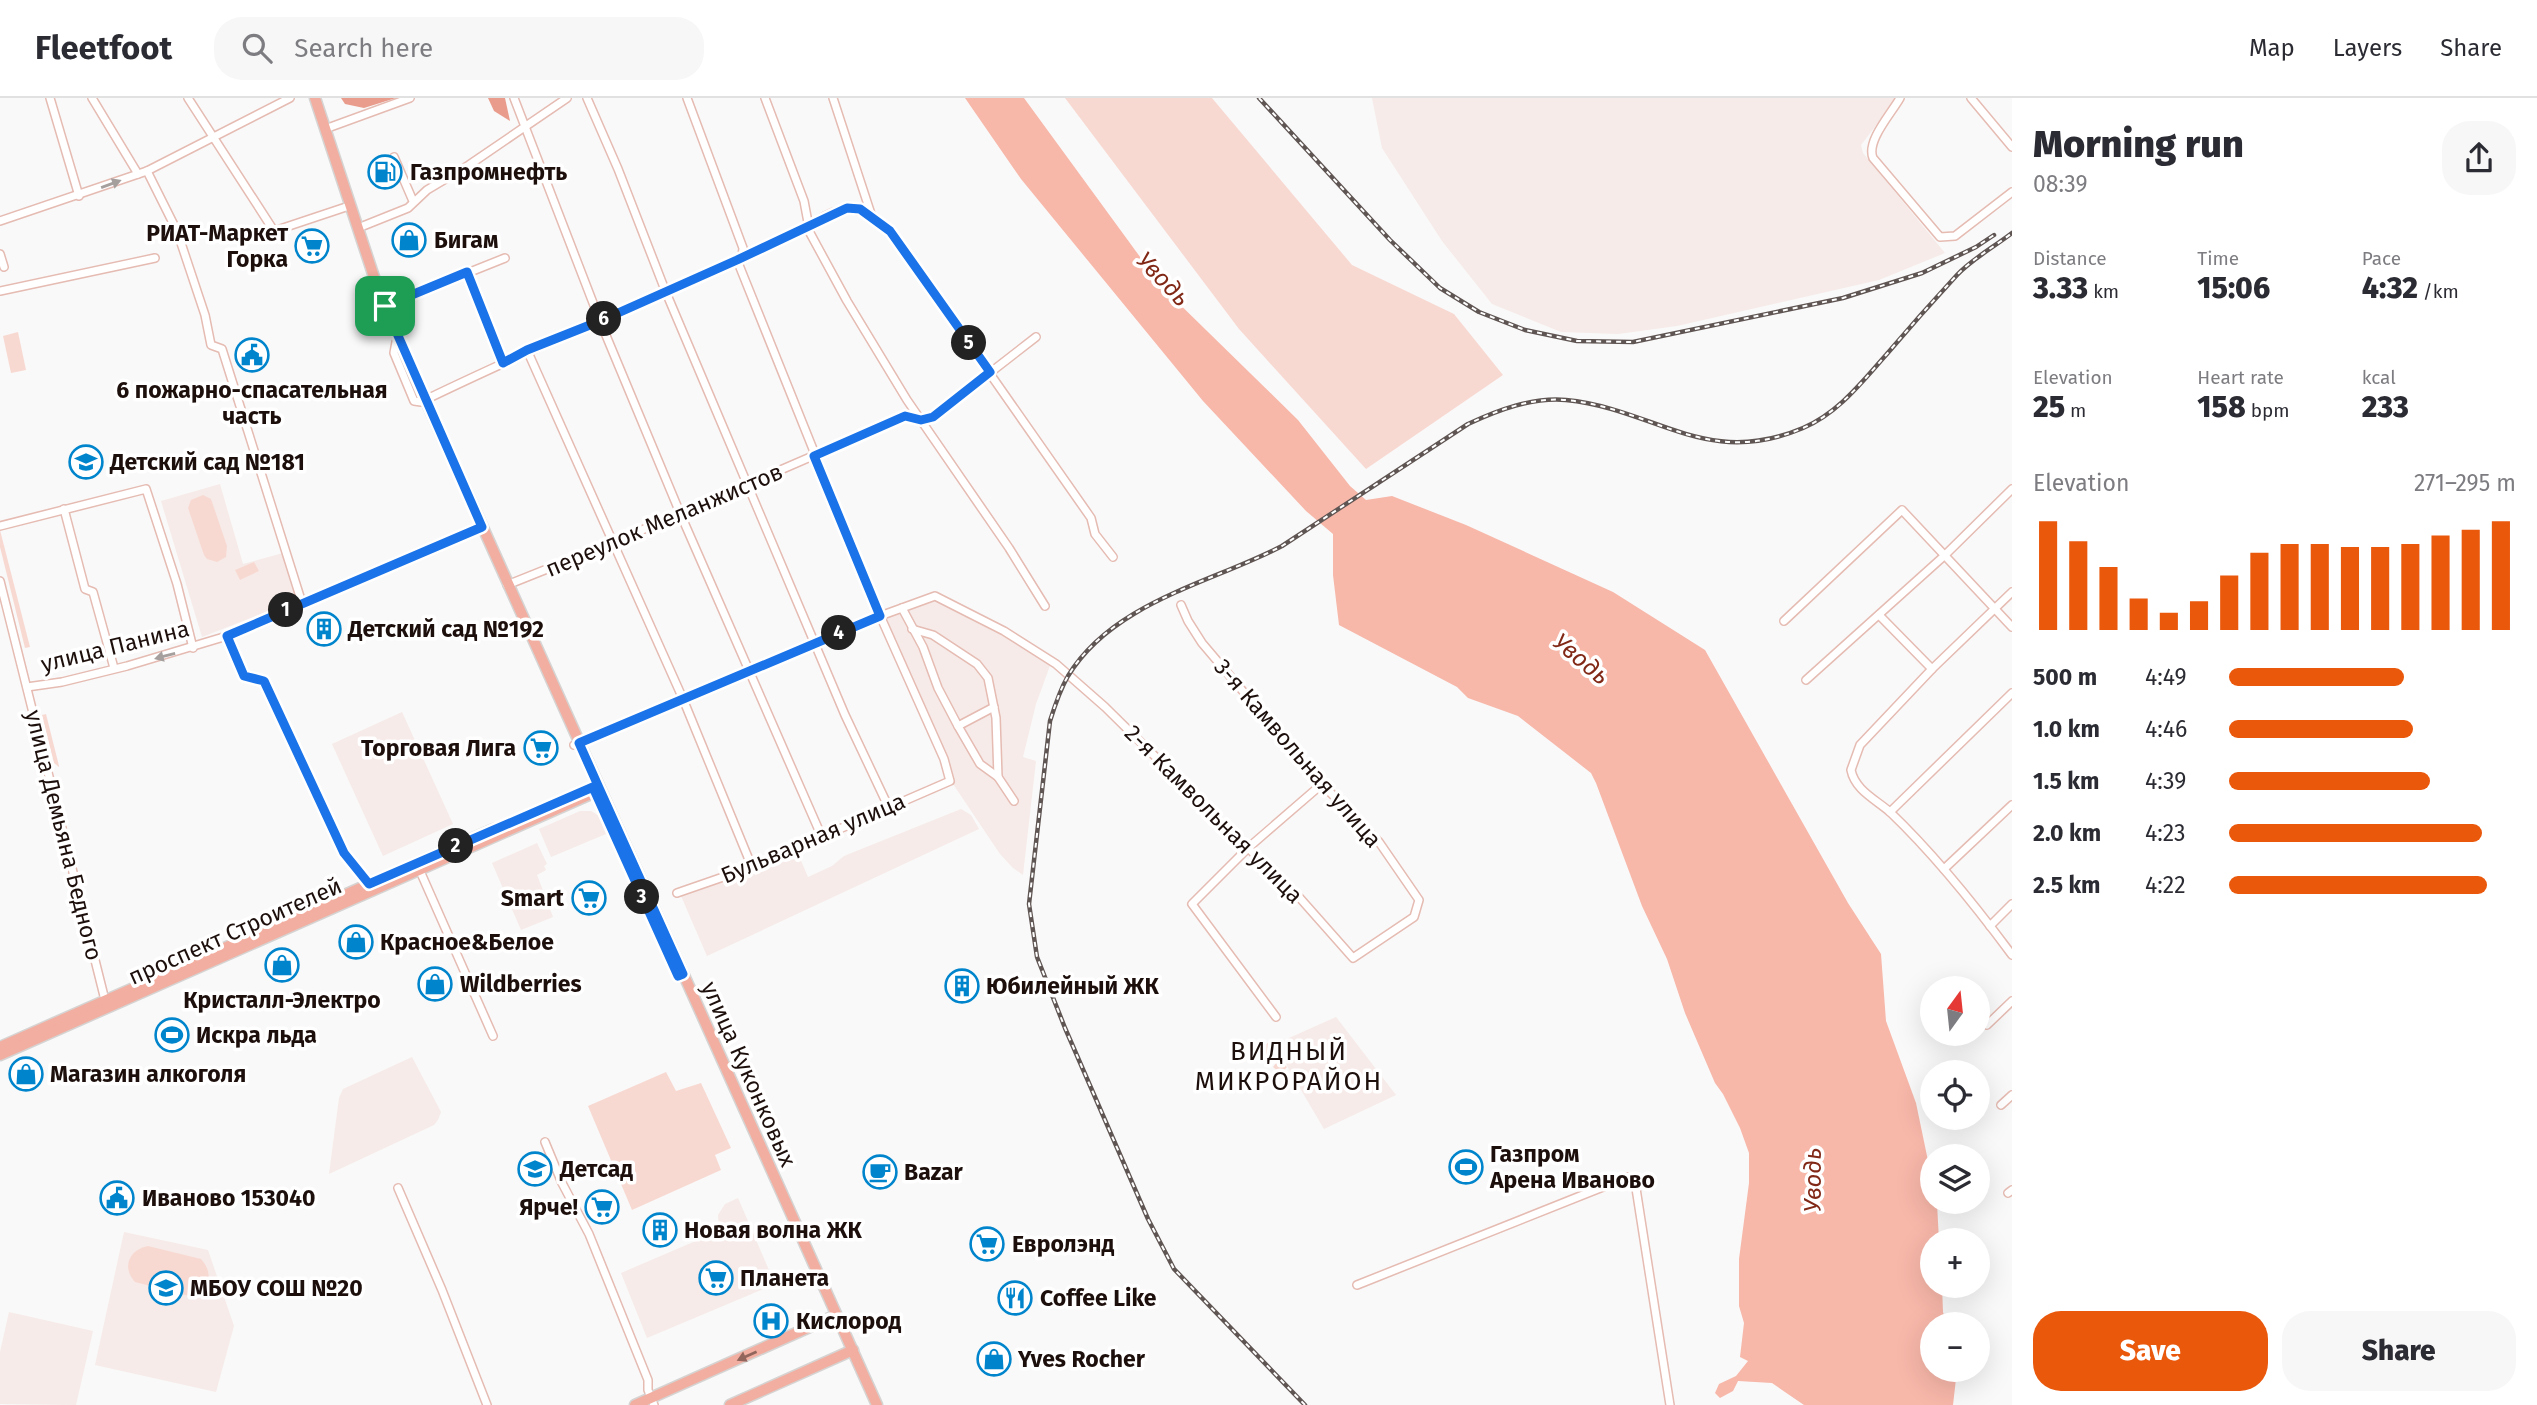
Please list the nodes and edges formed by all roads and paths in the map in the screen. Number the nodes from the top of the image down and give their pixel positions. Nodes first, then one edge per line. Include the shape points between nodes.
1 (50, 98) edge
2 (92, 98) edge
3 (188, 98) edge
4 (310, 98) edge
5 (315, 98) edge
6 (410, 98) edge
7 (514, 98) edge
8 (567, 98) edge
9 (587, 98) edge
10 (687, 98) edge
11 (765, 98) edge
12 (833, 98) edge
13 (1900, 98) edge
14 (1971, 98) edge
15 (286, 99) edge
16 (526, 126) junction
17 (325, 129) junction
18 (2012, 131) edge
19 (213, 137) junction
20 (2006, 139) junction
21 (2012, 147) edge
22 (394, 157) dead end
23 (147, 171) junction
24 (138, 174) junction
25 (2012, 192) edge
26 (79, 196) junction
27 (413, 201) junction
28 (346, 207) junction
29 (872, 218) junction
30 (0, 221) edge
31 (358, 228) junction
32 (809, 228) junction
33 (0, 254) edge
34 (155, 258) dead end
35 (505, 258) dead end
36 (740, 259) junction
37 (4, 267) dead end
38 (467, 272) junction
39 (665, 290) junction
40 (0, 291) edge
41 (385, 306) junction
42 (600, 321) junction
43 (1036, 337) dead end
44 (527, 350) junction
45 (503, 363) junction
46 (990, 372) junction
47 (423, 401) junction
48 (921, 420) junction
49 (814, 456) junction
50 (747, 485) junction
51 (2012, 489) edge
52 (64, 509) junction
53 (680, 513) junction
54 (0, 526) edge
55 (480, 528) junction
56 (612, 543) junction
57 (1944, 556) junction
58 (1113, 557) dead end
59 (0, 581) edge
60 (507, 585) junction
61 (2012, 592) edge
62 (302, 603) junction
63 (1181, 605) dead end
64 (1045, 606) dead end
65 (902, 608) junction
66 (1995, 609) junction
67 (1879, 615) junction
68 (880, 616) junction
69 (1784, 621) dead end
70 (2012, 627) edge
71 (912, 629) junction
72 (227, 636) junction
73 (816, 643) junction
74 (193, 648) junction
75 (114, 668) junction
76 (1932, 669) junction
77 (748, 671) junction
78 (1806, 680) dead end
79 (27, 687) junction
80 (2012, 694) edge
81 (683, 699) junction
82 (994, 707) junction
83 (958, 726) junction
84 (577, 744) junction
85 (998, 778) junction
86 (1322, 784) junction
87 (596, 788) junction
88 (1014, 801) dead end
89 (2012, 805) edge
90 (888, 806) junction
91 (1890, 812) junction
92 (821, 835) junction
93 (1248, 848) junction
94 (752, 867) junction
95 (418, 868) junction
96 (1944, 869) junction
97 (371, 888) junction
98 (677, 893) dead end
99 (2012, 904) edge
100 (1990, 926) junction
101 (2012, 955) edge
102 (1353, 958) joint
103 (681, 975) junction
104 (2012, 1001) edge
105 (106, 1004) junction
106 (1276, 1017) dead end
107 (1990, 1022) edge
108 (493, 1037) dead end
109 (0, 1047) edge
110 (0, 1055) edge
111 (2012, 1095) edge
112 (2001, 1105) dead end
113 (545, 1142) dead end
114 (398, 1188) dead end
115 (1357, 1285) dead end
116 (833, 1322) junction
117 (843, 1336) junction
118 (850, 1351) junction
119 (653, 1401) edge
120 (487, 1405) edge
121 (635, 1405) edge
122 (730, 1405) edge
123 (871, 1405) edge
124 (877, 1405) edge
125 (1670, 1405) edge

1 - 26 street
2 - 24 street
3 - 19 street
4 - 28 main road, улица Куконковых
5 - 17 main road, улица Куконковых
6 - 17 street
7 - 16 street
8 - 16 street
9 - 39 street
10 - 36 street via 743,248
11 - 32 street via 804,201
12 - 29 street
13 - 25 street via 1870,150 1940,237 1955,236
14 - 20 street
15 - 19 street
16 - 27 street
16 - 42 street
17 - 31 main road, улица Куконковых
18 - 20 street
19 - 23 street
19 - 28 street via 274,231
20 - 21 street
22 - 27 street
23 - 24 street
23 - 62 street via 177,231 211,345 222,349
26 -> 24 street
26 - 30 street
27 - 31 street via 408,208
28 - 47 main road, улица Куконковых
29 - 32 street via 860,209 847,208
29 - 46 street via 890,231
31 - 41 main road, улица Куконковых
32 - 36 street
32 - 48 street via 886,369
33 - 37 street
34 - 40 street
35 - 38 street
36 - 39 street
36 - 49 street
38 - 41 street
38 - 45 street
39 - 42 street
39 - 50 street
41 - 47 main road, улица Куконковых
42 - 44 street
42 - 53 street
43 - 46 street, переулок Меланжистов
44 - 45 street
44 - 56 street
45 - 47 street
46 - 48 street, переулок Меланжистов via 933,417
46 - 58 street
47 - 55 main road, улица Куконковых
48 - 49 street, переулок Меланжистов via 905,416
48 - 64 street
49 - 50 street, переулок Меланжистов
49 - 68 street
50 - 53 street, переулок Меланжистов
50 - 73 street
51 - 57 street
52 - 54 street
52 - 74 street via 146,489
52 - 75 street via 85,589 93,592
53 - 56 street, переулок Меланжистов
53 - 77 street
55 - 60 main road, улица Куконковых
55 - 62 street, улица Панина
55 - 84 main road, улица Куконковых
56 - 60 street, переулок Меланжистов
56 - 81 street
57 - 66 street
57 - 67 street
57 - 69 street via 1902,510
59 - 79 street, улица Демьяна Бедного
60 - 84 main road, улица Куконковых
61 - 66 street
62 - 72 street, улица Панина
63 - 86 street, 3-я Камвольная улица via 1202,643
65 - 68 street, 2-я Камвольная улица
65 - 71 street
65 - 93 street, 2-я Камвольная улица via 935,597 1004,631 1056,664
66 - 70 street
66 - 76 street
67 - 76 street
67 - 78 street
68 - 73 street, 2-я Камвольная улица
68 - 90 street, Бульварная улица via 950,781
71 - 82 street via 933,635 977,664 988,677
71 - 83 street
72 - 74 street, улица Панина
72 - 97 street via 244,676 264,681 344,853
73 - 77 street, 2-я Камвольная улица
73 - 90 street
74 -> 75 street, улица Панина
75 - 79 street, улица Панина
76 - 91 street via 1860,745 1852,761 1857,785
77 - 81 street, 2-я Камвольная улица
77 - 92 street
79 - 105 street, улица Демьяна Бедного
80 - 91 street
81 - 84 street, 2-я Камвольная улица
81 - 94 street
82 - 83 street
82 - 85 street
83 - 85 street via 980,764
84 - 87 main road, улица Куконковых
85 - 88 street
86 - 93 street
86 - 102 street, 3-я Камвольная улица via 1379,842 1419,900 1413,917
87 - 95 main road, проспект Строителей
87 - 103 main road, улица Куконковых
89 - 96 street
90 - 92 street, Бульварная улица
91 - 96 street
92 - 94 street, Бульварная улица
93 - 102 street, 2-я Камвольная улица
93 - 106 street via 1192,904
94 - 98 street, Бульварная улица
95 - 97 main road, проспект Строителей
95 - 108 street
96 - 100 street
97 - 105 main road, проспект Строителей
99 - 100 street
100 - 101 street
103 - 116 main road, улица Куконковых
103 - 117 main road, улица Куконковых
104 - 107 street
105 - 109 main road, проспект Строителей
105 - 110 main road, проспект Строителей
111 - 112 street
113 - 119 street via 589,1234
114 - 120 street
115 - 125 street via 1632,1178
116 - 117 main road, улица Куконковых
116 -> 119 main road via 815,1325
117 - 118 main road, улица Куконковых
118 - 122 main road
118 - 123 main road, улица Куконковых
118 - 124 main road, улица Куконковых
119 - 121 main road

